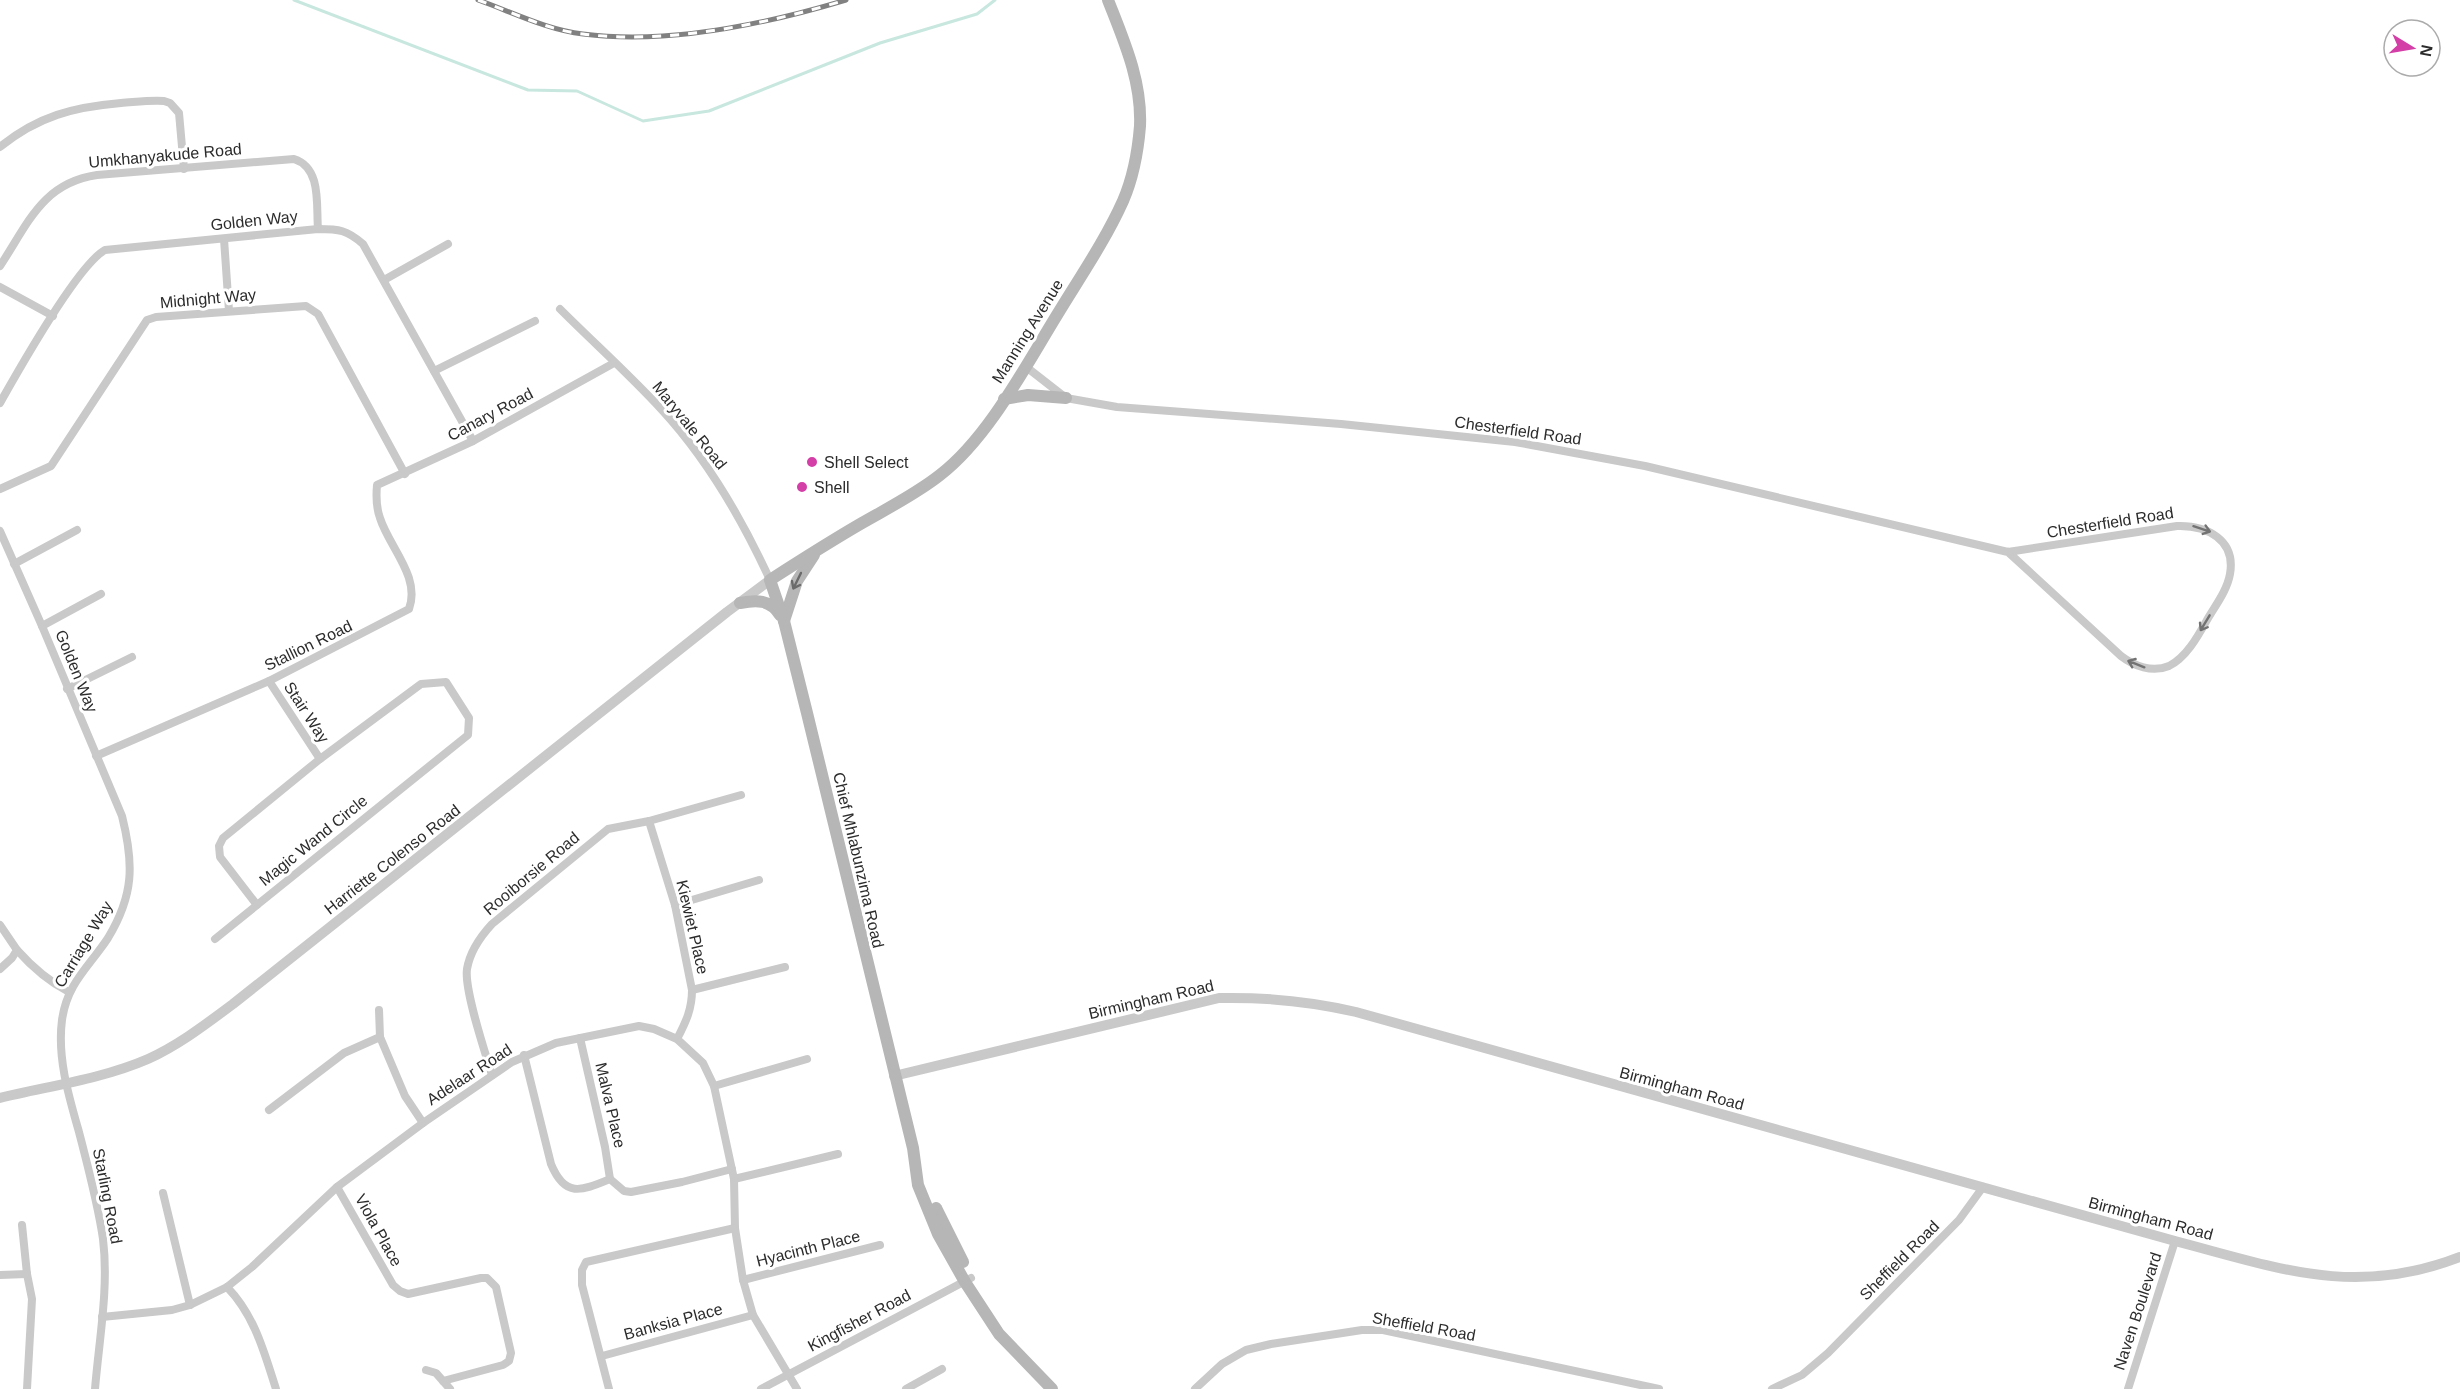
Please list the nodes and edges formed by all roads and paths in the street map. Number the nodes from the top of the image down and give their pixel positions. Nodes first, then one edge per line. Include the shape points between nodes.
1 (1108, 0) edge
2 (0, 147) edge
3 (184, 169) junction
4 (318, 229) junction
5 (224, 238) junction
6 (448, 244) dead end
7 (0, 266) edge
8 (384, 280) junction
9 (0, 287) edge
10 (560, 309) dead end
11 (229, 311) junction
12 (53, 316) junction
13 (535, 321) dead end
14 (614, 363) junction
15 (1025, 366) junction
16 (434, 371) junction
17 (1066, 398) junction
18 (1004, 399) junction
19 (0, 403) edge
20 (473, 441) junction
21 (405, 474) junction
22 (378, 485) joint
23 (0, 489) edge
24 (77, 530) dead end
25 (0, 531) edge
26 (821, 547) junction
27 (2008, 552) junction
28 (14, 564) junction
29 (770, 580) junction
30 (101, 594) dead end
31 (740, 603) junction
32 (784, 621) junction
33 (42, 626) junction
34 (132, 657) dead end
35 (268, 681) junction
36 (67, 689) junction
37 (96, 756) junction
38 (320, 759) junction
39 (741, 795) dead end
40 (649, 821) junction
41 (759, 880) dead end
42 (675, 904) junction
43 (257, 905) junction
44 (0, 925) edge
45 (215, 939) dead end
46 (17, 950) junction
47 (785, 967) dead end
48 (0, 969) edge
49 (692, 990) junction
50 (69, 992) junction
51 (379, 1010) dead end
52 (380, 1037) junction
53 (580, 1038) junction
54 (677, 1039) junction
55 (524, 1055) junction
56 (807, 1059) dead end
57 (492, 1075) junction
58 (894, 1076) junction
59 (65, 1082) junction
60 (714, 1086) junction
61 (0, 1098) edge
62 (269, 1110) dead end
63 (423, 1123) junction
64 (838, 1154) dead end
65 (732, 1169) junction
66 (610, 1179) junction
67 (734, 1179) junction
68 (337, 1186) junction
69 (1983, 1187) junction
70 (163, 1193) dead end
71 (22, 1225) dead end
72 (735, 1228) junction
73 (2175, 1241) junction
74 (880, 1245) dead end
75 (2460, 1257) edge
76 (27, 1274) junction
77 (0, 1275) edge
78 (743, 1280) junction
79 (968, 1280) junction
80 (227, 1287) junction
81 (190, 1305) junction
82 (753, 1315) junction
83 (102, 1317) junction
84 (602, 1356) junction
85 (942, 1369) dead end
86 (426, 1370) dead end
87 (789, 1374) junction
88 (443, 1381) junction
89 (27, 1389) edge
90 (95, 1389) edge
91 (276, 1389) edge
92 (450, 1389) edge
93 (609, 1389) edge
94 (761, 1389) edge
95 (797, 1389) edge
96 (906, 1389) edge
97 (1052, 1389) edge
98 (1194, 1389) edge
99 (1659, 1389) edge
100 (1773, 1389) edge
101 (2128, 1389) edge

1 - 15 main road, Manning Avenue via 1131,59 1139,96 1137,152 1123,200 1101,244
2 - 3 street via 37,121 59,112 106,104 164,101 179,112
3 - 4 street, Umkhanyakude Road via 294,159 302,162 314,177
3 - 7 street, Umkhanyakude Road via 77,178 58,188 43,201
4 - 5 street, Golden Way
4 - 8 street, Golden Way via 341,229 354,236
5 - 11 street
5 - 12 street, Golden Way via 105,250 93,259
6 - 8 street
8 - 16 street, Golden Way
9 - 12 street
10 - 14 street, Maryvale Road
11 - 21 street, Midnight Way via 306,306 315,311
11 - 23 street, Midnight Way via 147,320 51,466
12 - 19 street, Golden Way
13 - 16 street
14 - 20 street, Canary Road
14 - 29 street, Maryvale Road via 663,411 713,476 743,523
15 - 17 street, Chesterfield Road
15 - 18 main road, Manning Avenue
16 - 20 street, Golden Way
17 - 18 main road via 1028,394
17 - 27 street, Chesterfield Road via 1117,407 1515,442 1645,466
18 - 26 main road, Manning Avenue via 978,438 940,475
20 - 21 street, Canary Road
21 - 22 street, Canary Road
22 - 35 street, Stallion Road via 376,504 380,519 411,584 413,599 409,609
24 - 28 street
25 - 28 street, Golden Way
26 - 29 main road, Manning Avenue
26 -> 32 main road via 797,581
27 -> 27 street, Chesterfield Road via 2177,526 2199,527 2223,544 2230,574 2187,650 2168,666 2153,669 2121,656
28 - 33 street, Golden Way
29 - 31 street, Harriette Colenso Road
29 - 32 main road, Chief Mhlabunzima Road
30 - 33 street
31 - 32 main road via 764,601 777,609
31 - 59 street, Harriette Colenso Road via 195,1031 146,1060
32 - 58 main road, Chief Mhlabunzima Road
33 - 36 street, Golden Way
34 - 36 street
35 - 37 street, Stallion Road
35 - 38 street, Stair Way
36 - 37 street, Golden Way
37 - 50 street, Carriage Way via 122,816 131,870 126,900 108,938
38 - 43 street, Magic Wand Circle via 223,838 219,846 220,857
38 - 43 street, Magic Wand Circle via 421,684 446,682 469,718 468,735
39 - 40 street, Rooiborsie Road
40 - 42 street, Kiewiet Place
40 - 57 street, Rooiborsie Road via 618,826 600,834 480,937 467,970
41 - 42 street
42 - 49 street, Kiewiet Place
43 - 45 street
44 - 46 street
46 - 48 street
46 - 50 street via 50,982
47 - 49 street
49 - 54 street, Kiewiet Place via 688,1018
50 - 59 street, Carriage Way via 62,1021
51 - 52 street
52 - 62 street via 344,1053
52 - 63 street via 405,1096
53 - 54 street, Adelaar Road via 639,1026
53 - 55 street, Adelaar Road
53 - 66 street, Malva Place
54 - 60 street, Adelaar Road via 703,1063
55 - 57 street, Adelaar Road
55 - 66 street via 551,1164 559,1181 577,1190
56 - 60 street
57 - 63 street, Adelaar Road
58 - 69 street, Birmingham Road via 1219,998 1308,1001 1356,1011
58 - 79 main road, Chief Mhlabunzima Road via 912,1148
59 - 61 street, Harriette Colenso Road
59 - 83 street, Starling Road via 103,1238
60 - 65 street, Adelaar Road
63 - 68 street, Adelaar Road
64 - 67 street
65 - 66 street via 627,1192
65 - 67 street, Adelaar Road
67 - 72 street, Adelaar Road
68 - 80 street, Adelaar Road
68 - 88 street, Viola Place via 400,1292 408,1294 481,1278 487,1278 496,1287 510,1358 503,1365
69 - 73 street, Birmingham Road
69 - 100 street, Sheffield Road via 1959,1220 1828,1353 1802,1375
70 - 81 street
71 - 76 street
72 - 78 street, Adelaar Road
72 - 84 street via 586,1262 582,1285
73 - 75 street, Birmingham Road via 2282,1269 2338,1278 2400,1274
73 - 101 street, Naven Boulevard
74 - 78 street, Hyacinth Place
76 - 77 street
76 - 89 street via 32,1299
78 - 82 street, Adelaar Road
79 - 87 street, Kingfisher Road
79 - 97 main road, Chief Mhlabunzima Road via 1028,1364
80 - 81 street, Adelaar Road
80 - 91 street via 251,1318
81 - 83 street, Adelaar Road
82 - 84 street, Banksia Place
82 - 87 street, Adelaar Road
83 - 90 street, Starling Road
84 - 93 street
85 - 96 street
86 - 88 street
87 - 94 street, Kingfisher Road
87 - 95 street, Adelaar Road
88 - 92 street
98 - 99 street, Sheffield Road via 1222,1364 1246,1350 1362,1330 1383,1330

